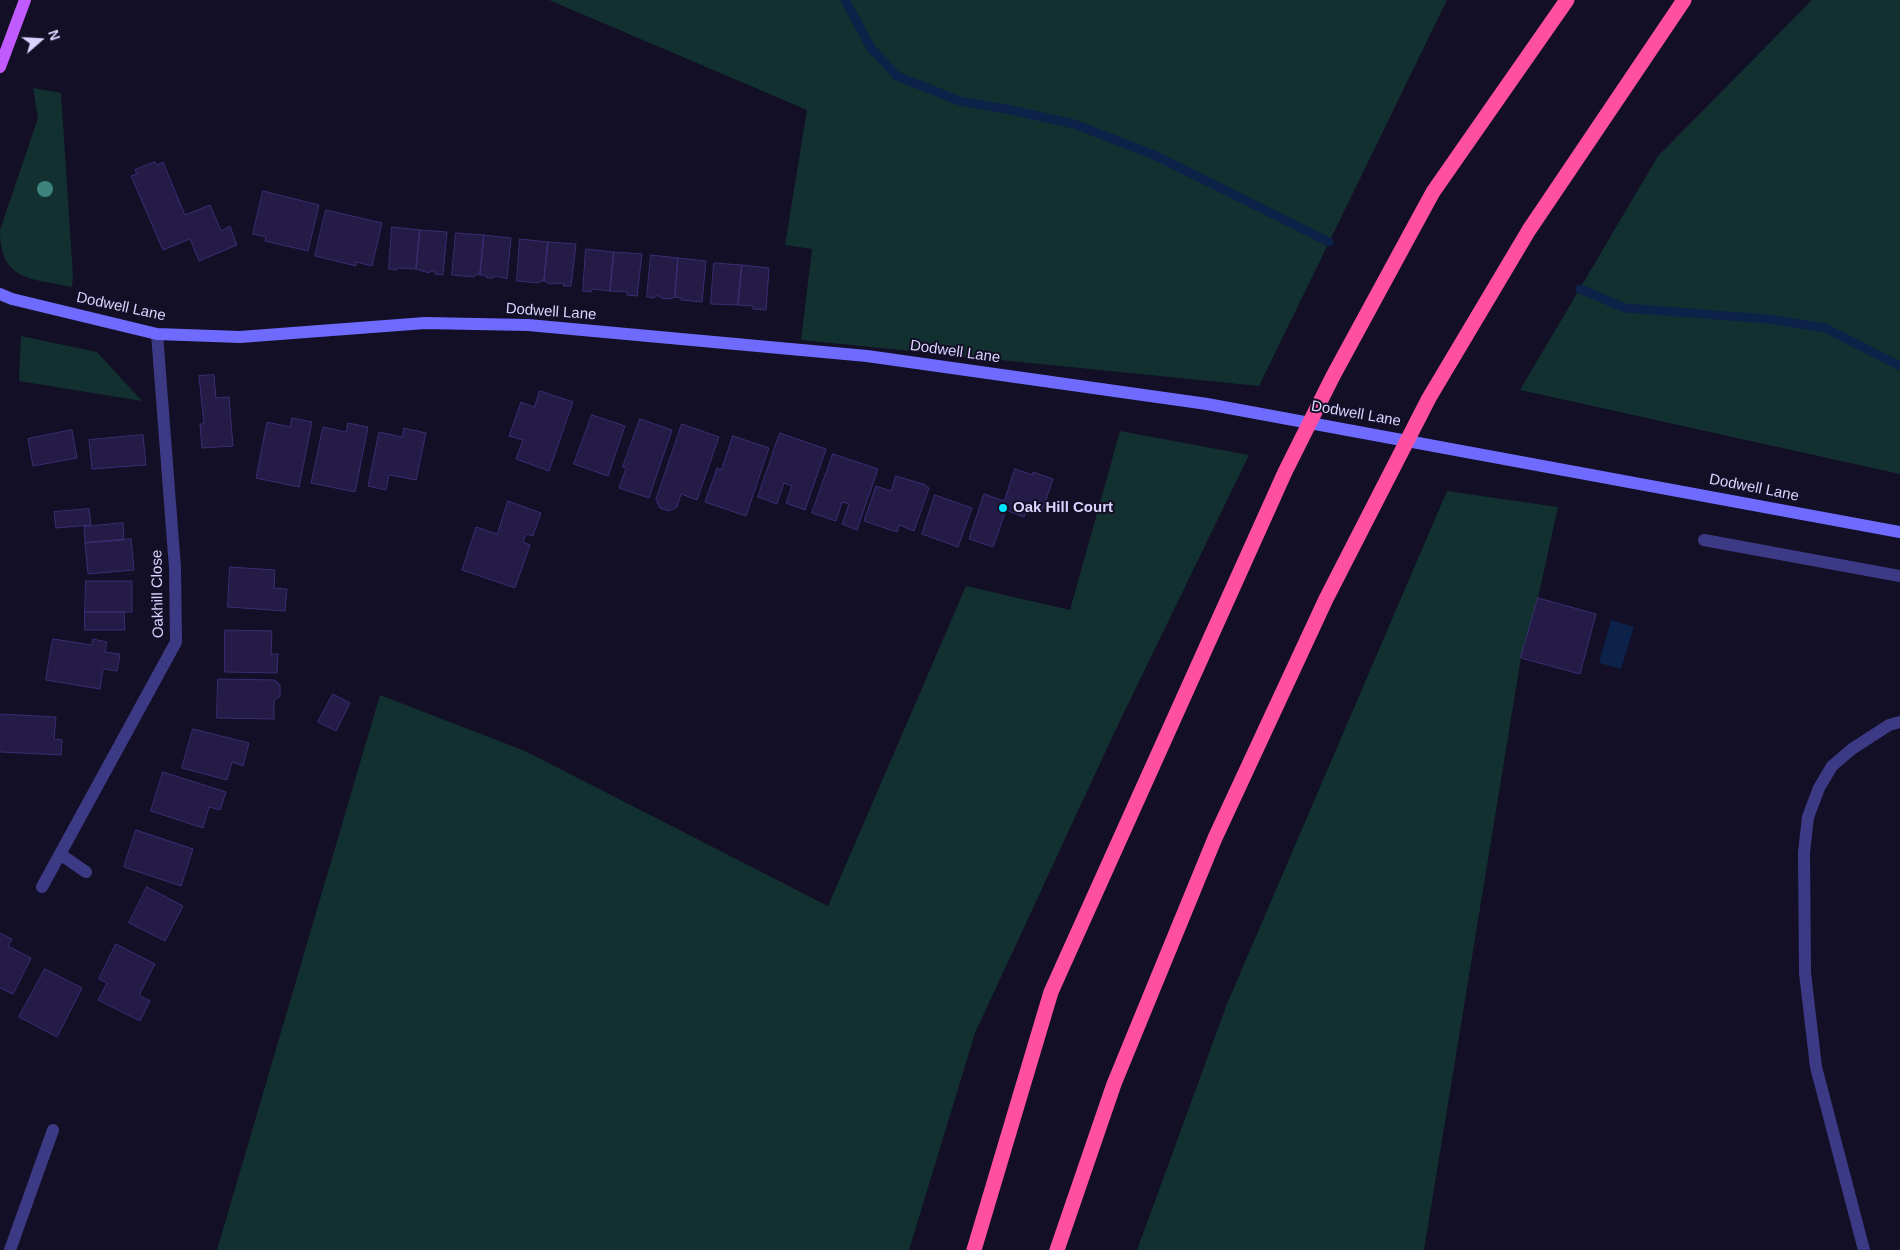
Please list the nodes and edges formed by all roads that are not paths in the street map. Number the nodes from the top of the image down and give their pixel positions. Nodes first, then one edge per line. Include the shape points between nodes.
1 (25, 0) edge
2 (1567, 0) edge
3 (1684, 0) edge
4 (0, 67) edge
5 (0, 294) edge
6 (157, 334) junction
7 (1900, 532) edge
8 (1704, 540) dead end
9 (1900, 576) edge
10 (1900, 722) edge
11 (60, 854) junction
12 (86, 872) dead end
13 (42, 887) dead end
14 (53, 1130) dead end
15 (10, 1250) edge
16 (974, 1250) edge
17 (1057, 1250) edge
18 (1864, 1250) edge

1 - 4 main road
2 - 16 highway via 1433,192 1285,472 1051,992
3 - 17 highway via 1529,230 1428,398 1326,599 1214,838 1114,1084
5 - 6 street, Dodwell Lane
6 - 7 street, Dodwell Lane via 240,337 425,323 528,325 867,356 1207,404
6 - 11 street, Oakhill Close via 175,568 176,642
8 - 9 street
10 - 18 street via 1889,725 1832,766 1808,817 1804,852 1806,973 1816,1068
11 - 12 street
11 - 13 street, Oakhill Close
14 - 15 street

